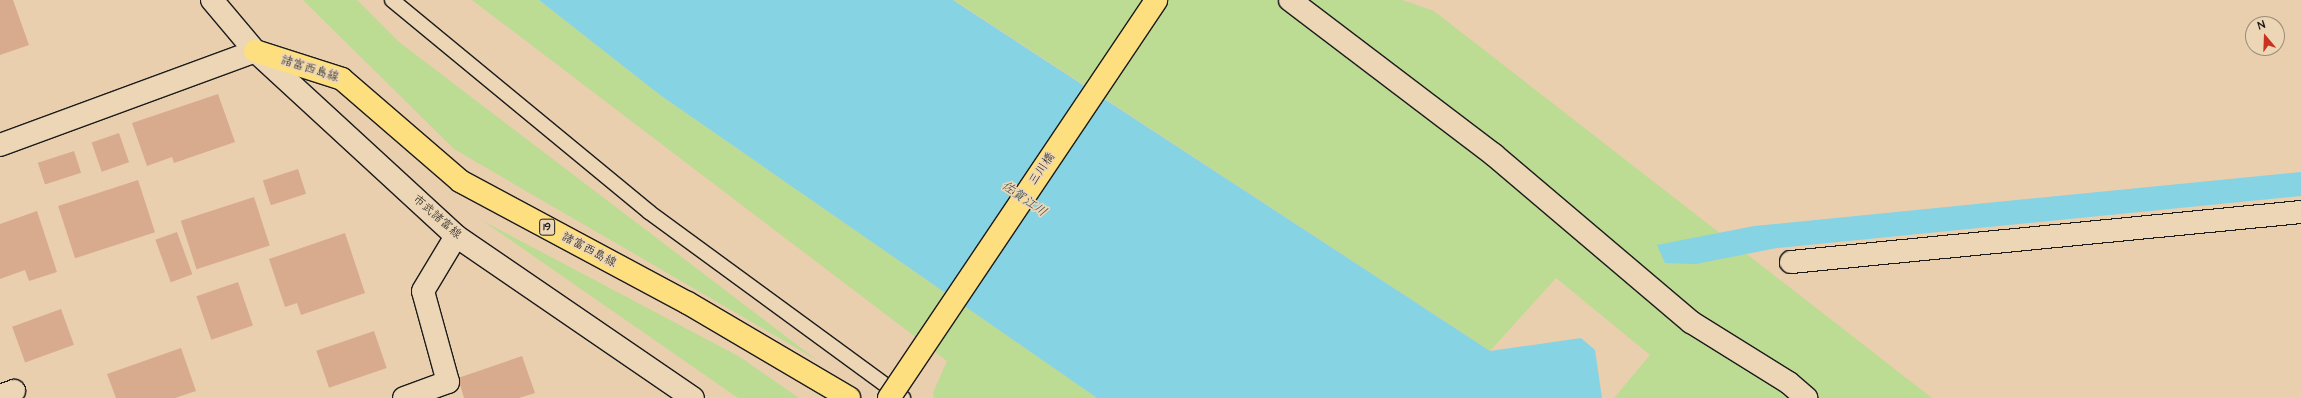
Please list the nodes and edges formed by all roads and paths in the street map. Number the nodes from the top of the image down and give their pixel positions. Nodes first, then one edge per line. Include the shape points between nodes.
1 (212, 0) edge
2 (392, 0) edge
3 (1156, 0) edge
4 (1290, 0) edge
5 (255, 51) junction
6 (0, 145) edge
7 (2301, 212) edge
8 (456, 236) junction
9 (1791, 262) dead end
10 (448, 390) edge
11 (895, 396) edge
12 (404, 398) edge
13 (693, 398) edge
14 (848, 398) edge
15 (1806, 398) edge

1 - 5 street, 市武諸富線
2 - 11 lane via 649,212
3 - 11 main road, 三川橋, bridge
4 - 15 street via 1494,155 1691,322 1789,383
5 - 6 street
5 - 8 street, 市武諸富線
5 - 14 main road, 諸富西島線 / 19 via 342,79 460,181 688,303
7 - 9 street
8 - 10 street via 423,291
8 - 13 street, 市武諸富線
10 - 12 street

